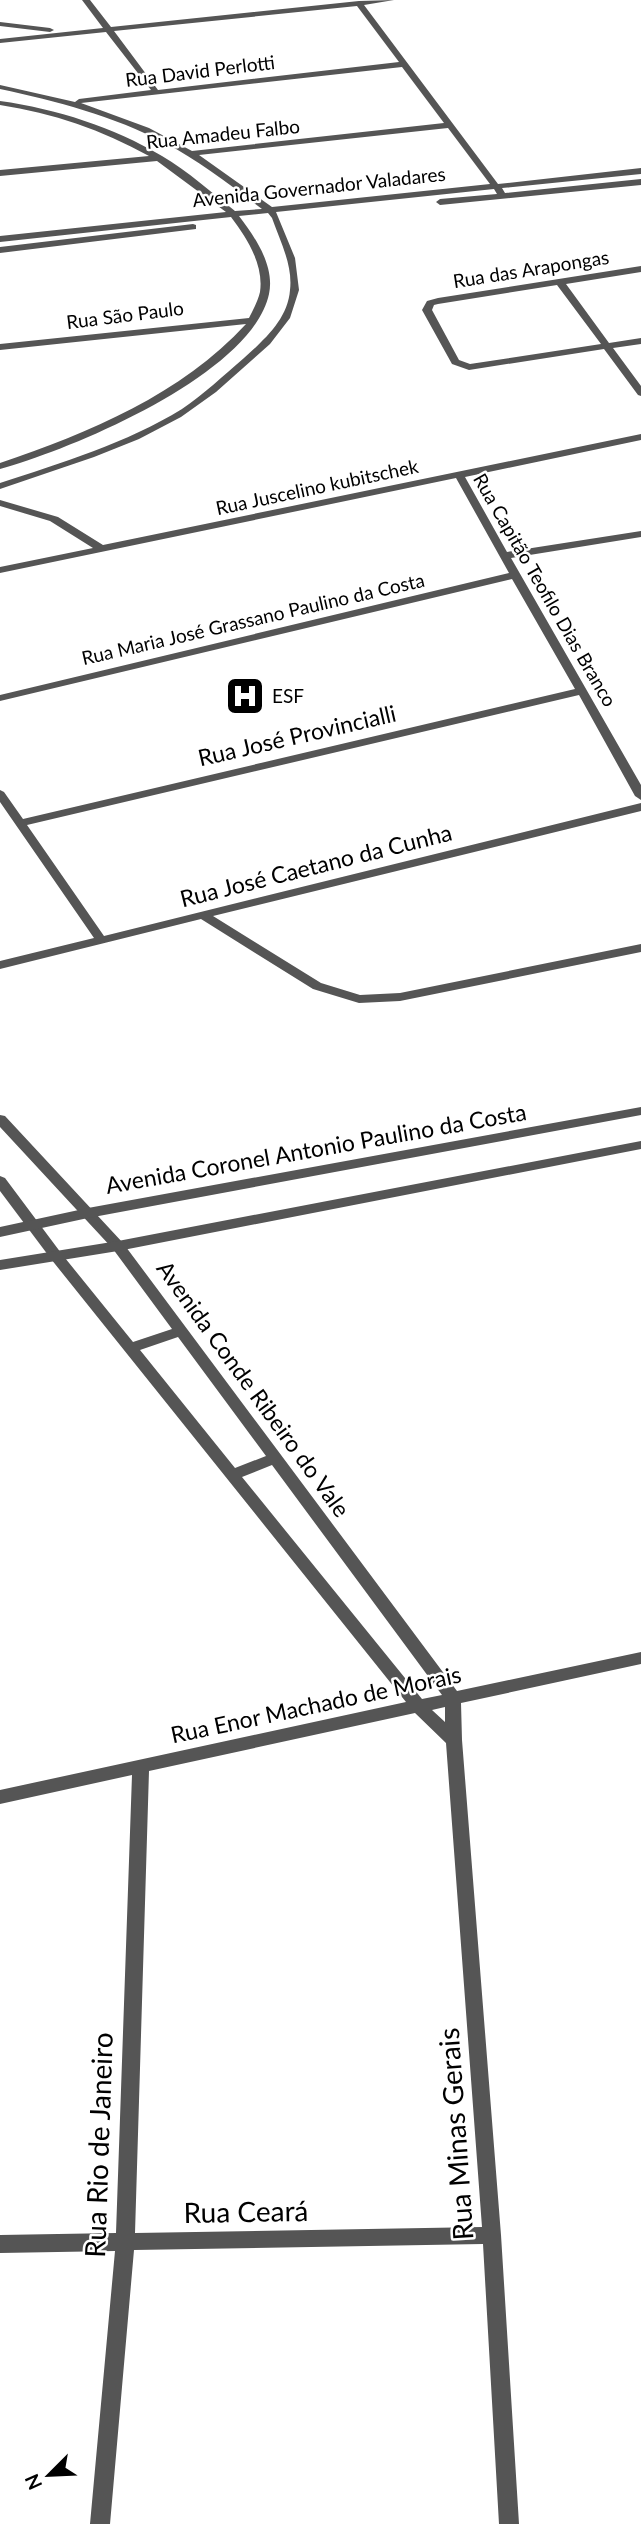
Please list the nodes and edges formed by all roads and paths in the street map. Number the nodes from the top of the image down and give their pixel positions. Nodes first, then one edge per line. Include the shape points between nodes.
1 (86, 0) edge
2 (390, 0) edge
3 (359, 3) junction
4 (0, 24) edge
5 (109, 30) junction
6 (79, 33) junction
7 (0, 41) edge
8 (404, 64) junction
9 (0, 87) edge
10 (156, 92) junction
11 (74, 102) junction
12 (0, 103) edge
13 (29, 106) junction
14 (0, 110) edge
15 (450, 125) junction
16 (191, 154) junction
17 (159, 158) junction
18 (641, 171) edge
19 (625, 172) junction
20 (0, 173) edge
21 (636, 182) edge
22 (497, 187) junction
23 (641, 195) edge
24 (503, 196) junction
25 (232, 213) junction
26 (273, 214) junction
27 (239, 222) junction
28 (0, 239) edge
29 (0, 250) edge
30 (641, 269) edge
31 (560, 282) junction
32 (254, 320) junction
33 (641, 341) edge
34 (608, 346) junction
35 (0, 347) edge
36 (641, 393) edge
37 (641, 437) edge
38 (0, 466) edge
39 (458, 475) junction
40 (0, 486) edge
41 (0, 503) edge
42 (641, 534) edge
43 (102, 549) junction
44 (503, 556) junction
45 (0, 570) edge
46 (515, 575) junction
47 (583, 691) junction
48 (0, 698) edge
49 (0, 794) edge
50 (641, 796) edge
51 (641, 807) edge
52 (20, 823) junction
53 (203, 915) junction
54 (101, 940) junction
55 (641, 948) edge
56 (0, 965) edge
57 (641, 1111) edge
58 (0, 1119) edge
59 (641, 1145) edge
60 (0, 1181) edge
61 (88, 1213) junction
62 (33, 1225) junction
63 (0, 1232) edge
64 (117, 1245) junction
65 (56, 1256) junction
66 (0, 1265) edge
67 (182, 1331) junction
68 (131, 1348) junction
69 (276, 1458) junction
70 (232, 1475) junction
71 (641, 1658) edge
72 (453, 1698) junction
73 (420, 1707) junction
74 (454, 1740) junction
75 (141, 1767) junction
76 (0, 1797) edge
77 (492, 2235) junction
78 (125, 2242) junction
79 (0, 2244) edge
80 (100, 2524) edge
81 (509, 2524) edge

1 - 5 street
2 - 3 street
3 - 5 street
3 - 8 street
4 - 6 street
5 - 6 street
5 - 10 street
6 - 7 street
8 - 10 street, Rua David Perlotti
8 - 15 street
9 - 11 street
10 - 11 street, Rua David Perlotti
11 - 13 street, Rua David Perlotti
11 - 16 street
12 - 13 street
13 - 14 street, Rua David Perlotti
13 - 17 street via 77,121
15 - 16 street, Rua Amadeu Falbo
15 - 22 street
16 - 17 street, Rua Amadeu Falbo
16 - 26 street
17 - 20 street, Rua Amadeu Falbo
17 - 25 street
18 - 19 street, Avenida Governador Valadares
19 - 21 street
19 - 22 street, Avenida Governador Valadares
21 - 23 street
21 - 24 street, Avenida Governador Valadares
22 - 24 street
22 - 26 street, Avenida Governador Valadares
24 - 26 street, Avenida Governador Valadares
25 - 26 street, Avenida Governador Valadares
25 - 27 street
25 - 28 street, Avenida Governador Valadares
26 - 27 street, Avenida Governador Valadares
26 - 40 street via 295,278 293,300 282,323 260,349 178,415 51,470
27 - 29 street, Avenida Governador Valadares
27 - 32 street via 263,268 264,294
30 - 31 street, Rua das Arapongas
31 - 34 street
31 - 34 street, Rua das Arapongas via 427,306 455,362 469,367
32 - 35 street, Rua São Paulo
32 - 38 street via 226,351 120,420 44,453
33 - 34 street
34 - 36 street
37 - 39 street, Rua Juscelino kubitschek
39 - 43 street, Rua Juscelino kubitschek
39 - 44 street, Rua Capitão Teofilo Dias Branco
41 - 43 street via 54,519
42 - 44 street
43 - 45 street, Rua Juscelino kubitschek
44 - 46 street, Rua Capitão Teofilo Dias Branco
46 - 47 street, Rua Capitão Teofilo Dias Branco
46 - 48 street, Rua Maria José Grassano Paulino da Costa
47 - 50 street, Rua Capitão Teofilo Dias Branco
47 - 52 street, Rua José Provincialli
49 - 52 street
51 - 53 street, Rua José Caetano da Cunha
52 - 54 street
53 - 54 street, Rua José Caetano da Cunha
53 - 55 street via 317,986 359,999 400,997
54 - 56 street, Rua José Caetano da Cunha
57 - 61 street, Avenida Coronel Antonio Paulino da Costa
58 - 61 street, Avenida Conde Ribeiro do Vale
59 - 64 street
60 - 62 street
61 - 62 street, Avenida Coronel Antonio Paulino da Costa
61 - 64 street, Avenida Conde Ribeiro do Vale
62 - 63 street, Avenida Coronel Antonio Paulino da Costa
62 - 65 street
64 - 65 street
64 - 67 street, Avenida Conde Ribeiro do Vale
65 - 66 street
65 - 68 street
67 - 68 street
67 - 69 street, Avenida Conde Ribeiro do Vale
68 - 70 street
69 - 70 street
69 - 72 street, Avenida Conde Ribeiro do Vale
70 - 73 street
71 - 72 street, Rua Enor Machado de Morais
72 - 73 street, Rua Enor Machado de Morais
72 - 74 street, Rua Minas Gerais
73 - 74 street
73 - 75 street, Rua Enor Machado de Morais
74 - 77 street, Rua Minas Gerais
75 - 76 street, Rua Enor Machado de Morais
75 - 78 street, Rua Rio de Janeiro
77 - 78 street, Rua Ceará
77 - 81 street, Rua Minas Gerais
78 - 79 street, Rua Ceará
78 - 80 street, Rua Rio de Janeiro

